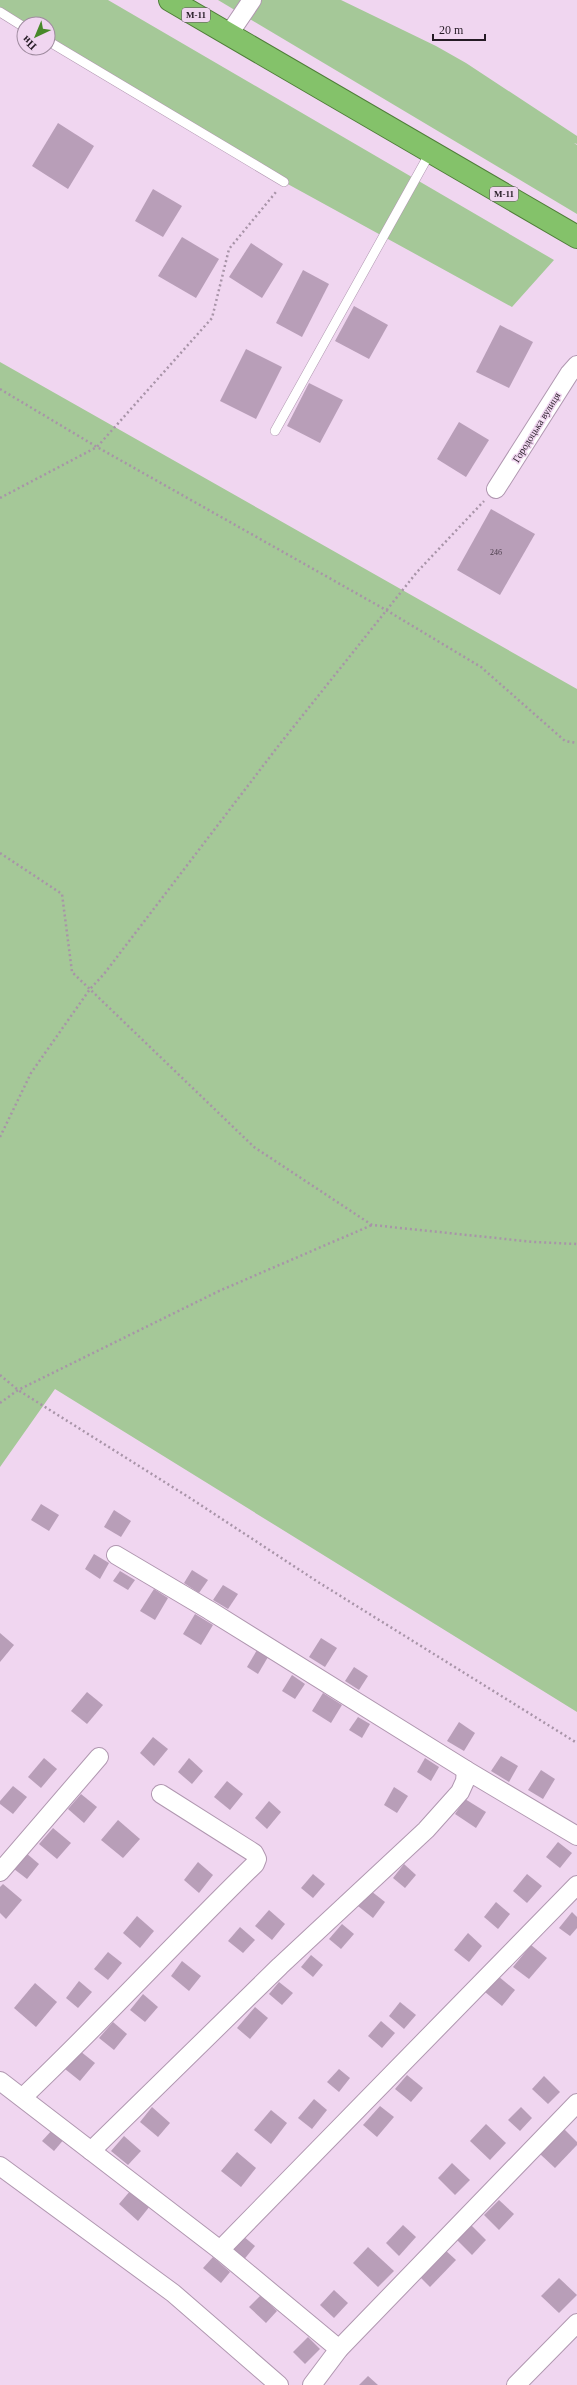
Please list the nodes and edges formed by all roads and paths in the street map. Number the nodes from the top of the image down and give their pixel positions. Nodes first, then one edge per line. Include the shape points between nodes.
1 (170, 0) edge
2 (252, 0) edge
3 (0, 12) edge
4 (16, 22) edge
5 (229, 34) junction
6 (56, 46) edge
7 (430, 151) junction
8 (284, 182) joint
9 (577, 237) edge
10 (577, 365) edge
11 (0, 389) edge
12 (275, 431) dead end
13 (97, 447) junction
14 (496, 490) joint
15 (0, 498) edge
16 (386, 610) junction
17 (577, 744) edge
18 (0, 853) edge
19 (90, 989) junction
20 (0, 1137) edge
21 (372, 1225) junction
22 (577, 1244) edge
23 (0, 1375) edge
24 (18, 1390) junction
25 (0, 1403) edge
26 (116, 1555) dead end
27 (577, 1743) edge
28 (99, 1757) dead end
29 (466, 1770) junction
30 (161, 1794) dead end
31 (577, 1836) edge
32 (0, 1872) edge
33 (577, 1885) edge
34 (0, 2081) edge
35 (23, 2097) junction
36 (577, 2103) edge
37 (91, 2151) junction
38 (0, 2166) edge
39 (220, 2250) junction
40 (577, 2323) edge
41 (339, 2349) junction
42 (280, 2385) edge
43 (312, 2385) edge
44 (516, 2385) edge

1 - 5 highway, М-11
2 - 5 street
3 - 4 lane
5 - 7 highway, М-11
6 - 8 lane
7 - 9 highway, М-11
7 - 12 lane
8 - 13 path via 229,250 212,318
10 - 14 street, Городоцька вулиця
11 - 13 path
13 - 15 path
13 - 16 path
14 - 16 path via 417,572
16 - 17 path via 481,667 565,741
16 - 19 path
18 - 19 path via 62,894 72,972
19 - 20 path via 31,1072
19 - 21 path via 254,1147
21 - 22 path
21 - 24 path via 219,1291
23 - 24 path
24 - 25 path
24 - 27 path via 318,1582
26 - 29 street
28 - 32 street
29 - 31 street
29 - 37 street via 465,1782 460,1792 426,1830 280,1966
30 - 35 street via 254,1853 257,1858 255,1864 78,2045
33 - 39 street
34 - 35 street
35 - 37 street
36 - 41 street
37 - 39 street
38 - 42 street via 173,2292
39 - 41 street
40 - 44 street
41 - 43 street

